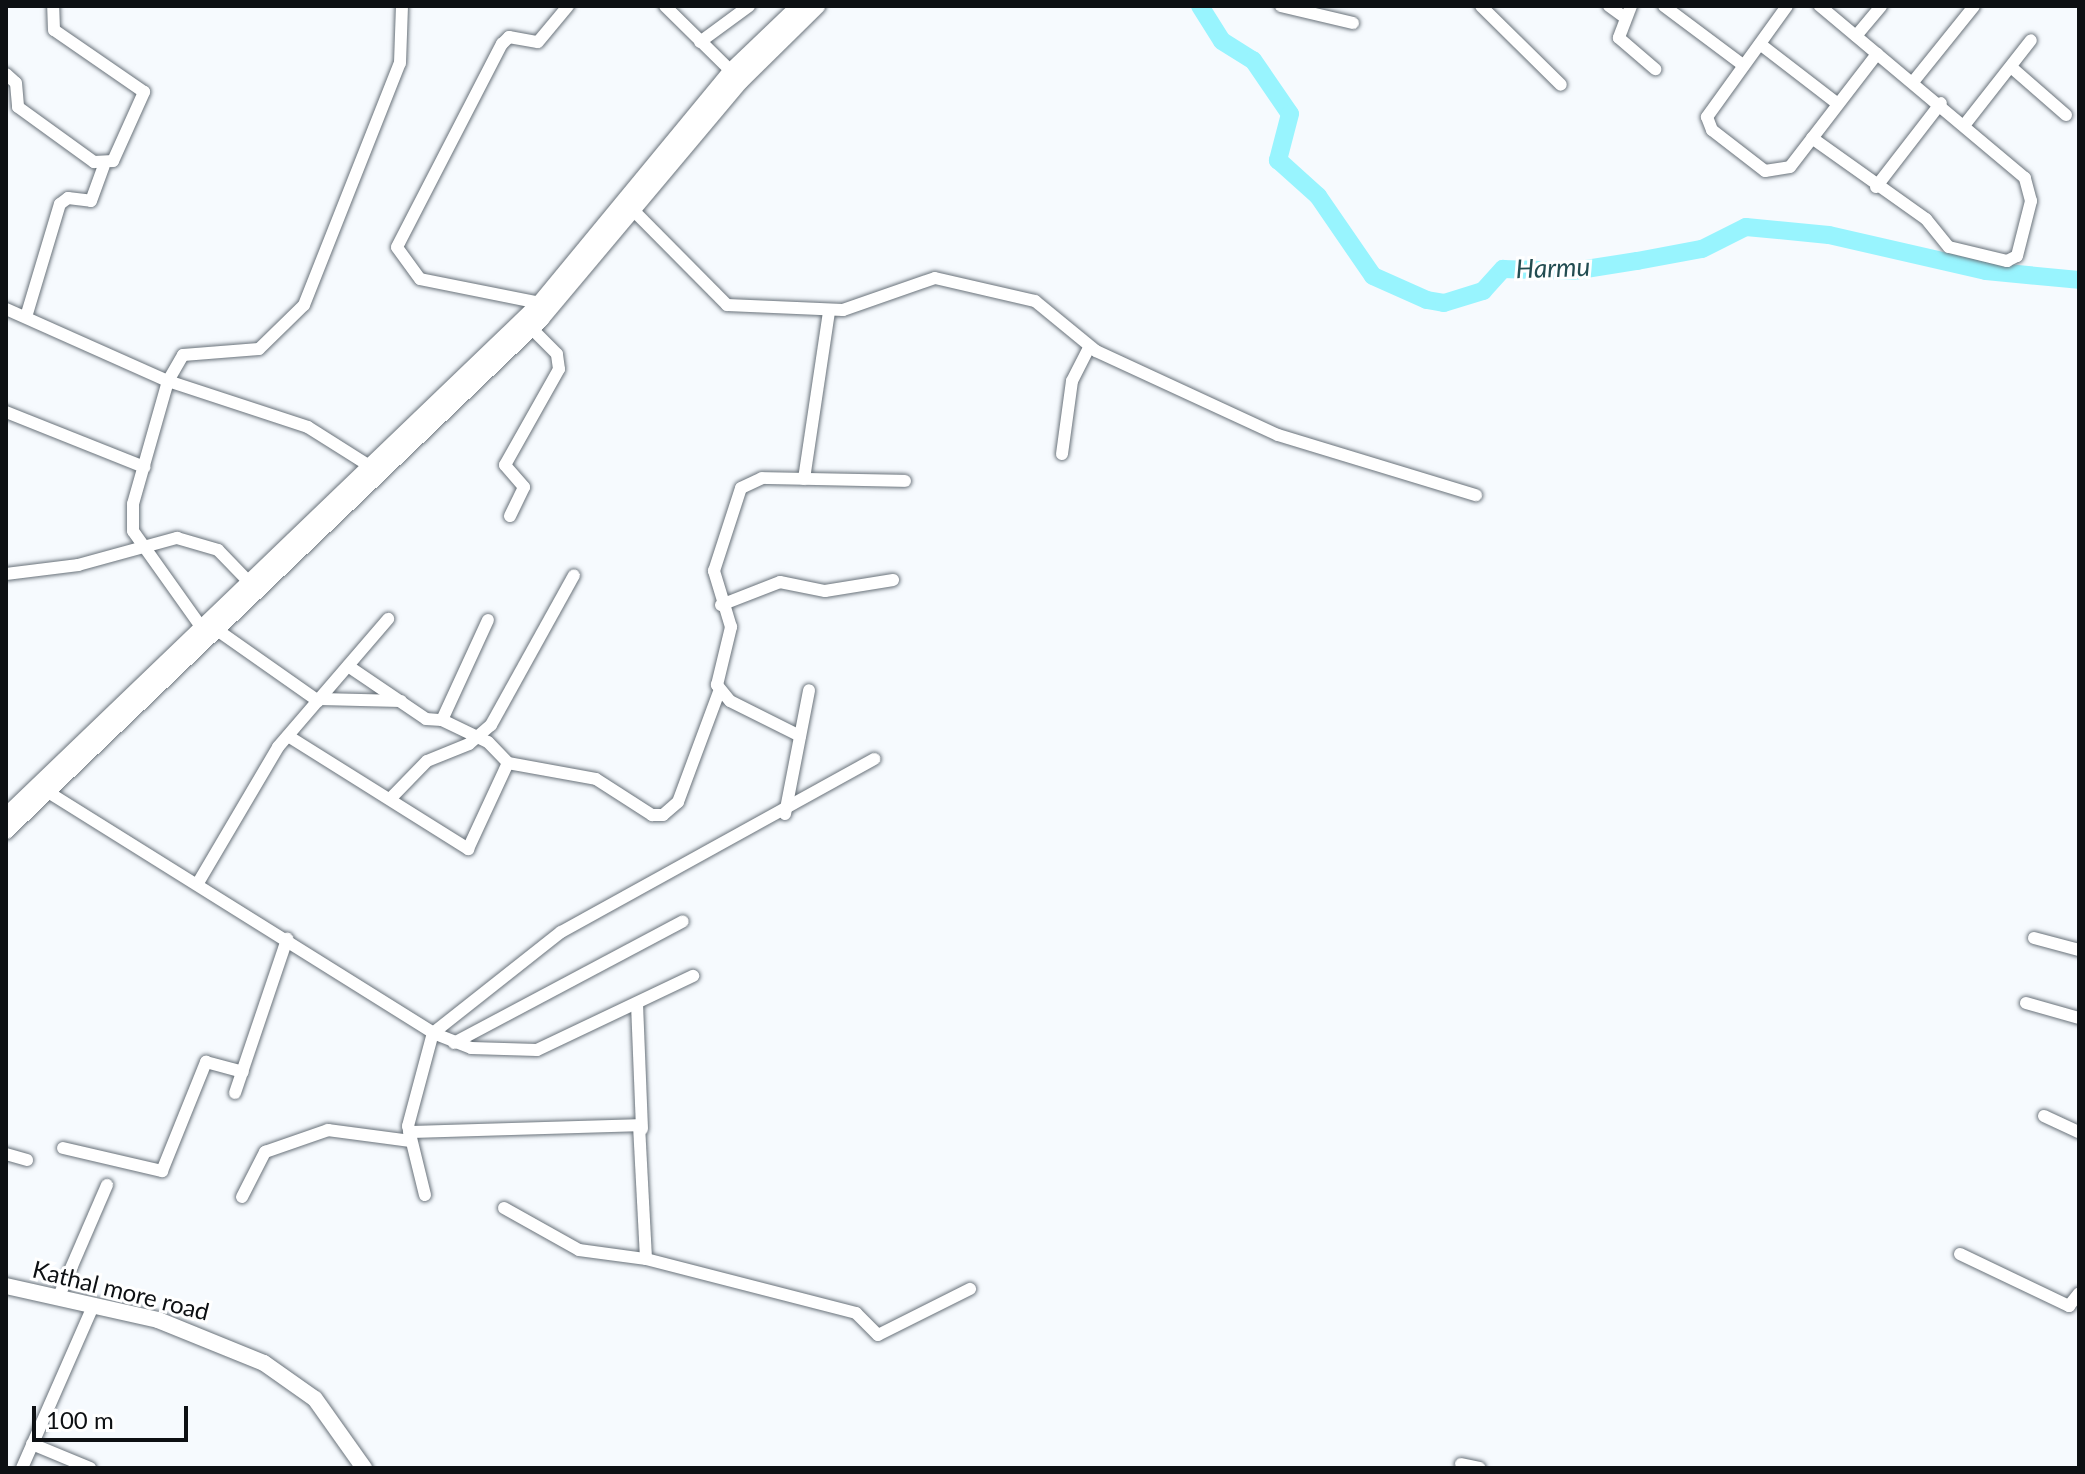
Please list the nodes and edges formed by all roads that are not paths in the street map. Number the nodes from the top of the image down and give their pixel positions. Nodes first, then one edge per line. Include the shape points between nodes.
1 (53, 6) edge
2 (402, 6) edge
3 (568, 6) edge
4 (665, 6) edge
5 (749, 6) edge
6 (799, 6) edge
7 (817, 6) edge
8 (1281, 6) edge
9 (1481, 6) edge
10 (1609, 6) edge
11 (1664, 6) edge
12 (1787, 6) edge
13 (1820, 6) edge
14 (1881, 6) edge
15 (1974, 6) edge
16 (1627, 11) edge
17 (1353, 23) dead end
18 (1856, 36) junction
19 (2031, 40) dead end
20 (700, 42) junction
21 (1760, 44) junction
22 (1877, 54) junction
23 (1743, 65) junction
24 (2011, 67) junction
25 (1655, 69) dead end
26 (731, 71) junction
27 (6, 74) edge
28 (1913, 82) junction
29 (1561, 85) dead end
30 (1834, 101) junction
31 (1941, 103) junction
32 (2066, 115) dead end
33 (1966, 123) junction
34 (1812, 138) junction
35 (104, 166) junction
36 (1876, 187) junction
37 (634, 211) junction
38 (540, 303) junction
39 (6, 309) edge
40 (829, 311) junction
41 (26, 317) junction
42 (531, 328) junction
43 (1089, 347) junction
44 (168, 381) junction
45 (6, 412) edge
46 (1062, 454) dead end
47 (368, 465) junction
48 (144, 467) junction
49 (804, 479) junction
50 (905, 481) dead end
51 (1476, 495) dead end
52 (510, 516) dead end
53 (139, 545) junction
54 (6, 574) edge
55 (574, 575) dead end
56 (893, 580) dead end
57 (249, 582) junction
58 (721, 605) junction
59 (388, 619) dead end
60 (488, 620) dead end
61 (202, 628) junction
62 (220, 632) junction
63 (348, 666) junction
64 (809, 690) dead end
65 (719, 692) junction
66 (319, 700) junction
67 (401, 701) junction
68 (442, 720) junction
69 (288, 736) junction
70 (800, 736) junction
71 (476, 740) junction
72 (874, 759) dead end
73 (508, 763) junction
74 (48, 792) junction
75 (390, 799) junction
76 (785, 814) junction
77 (6, 816) edge
78 (6, 831) edge
79 (198, 883) junction
80 (683, 921) dead end
81 (2034, 938) dead end
82 (287, 939) junction
83 (2079, 950) edge
84 (693, 976) dead end
85 (2026, 1003) dead end
86 (637, 1004) junction
87 (2079, 1018) edge
88 (433, 1033) junction
89 (454, 1043) junction
90 (243, 1072) junction
91 (235, 1093) dead end
92 (2044, 1116) dead end
93 (642, 1129) junction
94 (2079, 1132) edge
95 (409, 1136) junction
96 (63, 1148) dead end
97 (6, 1154) edge
98 (27, 1160) dead end
99 (107, 1185) dead end
100 (425, 1195) dead end
101 (242, 1197) dead end
102 (504, 1208) dead end
103 (1960, 1254) dead end
104 (646, 1259) junction
105 (6, 1286) edge
106 (970, 1289) dead end
107 (2079, 1293) edge
108 (59, 1296) junction
109 (94, 1304) junction
110 (32, 1444) junction
111 (1461, 1464) dead end
112 (22, 1468) edge
113 (90, 1468) edge
114 (364, 1468) edge
115 (1480, 1468) edge

1 - 35 street via 54,30 144,92 143,106
2 - 44 street via 400,63 304,305 259,349 183,355
3 - 38 street via 538,42 505,39 397,247 420,279
4 - 20 street
5 - 20 street
6 - 26 street
7 - 37 street via 741,81
8 - 17 street
9 - 29 street
10 - 16 street
11 - 23 street
12 - 21 street
13 - 18 street
14 - 18 street
15 - 28 street
16 - 25 street via 1619,38
18 - 22 street
19 - 24 street
20 - 26 street
21 - 23 street
21 - 30 street
22 - 28 street
22 - 30 street
23 - 34 street via 1710,109 1712,130 1773,173 1790,167
24 - 32 street
24 - 33 street
26 - 38 street
27 - 35 street via 16,83 18,107
28 - 31 street
30 - 34 street
31 - 33 street
31 - 36 street
33 - 36 street via 2029,184 2015,259 1949,247 1926,219
34 - 36 street
35 - 41 street via 91,201 68,198 60,204
37 - 40 street via 663,234 717,300
37 - 42 street
38 - 47 street
39 - 41 street
40 - 43 street via 935,278 1048,307
40 - 49 street
41 - 44 street
42 - 52 street via 557,354 559,369 505,465 524,487
42 - 62 street
43 - 46 street via 1072,381
43 - 51 street via 1322,452
44 - 47 street via 308,427
44 - 48 street
45 - 48 street
47 - 57 street
48 - 53 street via 131,516
49 - 50 street
49 - 58 street via 752,478 741,488 716,554 713,583
53 - 54 street via 78,565
53 - 57 street via 200,543 228,556
53 - 61 street
55 - 71 street
56 - 58 street via 825,591 780,582
57 - 61 street
58 - 65 street via 731,627
59 - 63 street
60 - 68 street
61 - 77 street
62 - 66 street
62 - 74 street
63 - 66 street
63 - 67 street
64 - 70 street
65 - 70 street
65 - 73 street via 678,802 663,815 652,815 596,779
66 - 67 street
66 - 69 street
67 - 68 street
68 - 71 street
69 - 75 street
69 - 79 street via 247,792
70 - 76 street
71 - 73 street
71 - 75 street via 427,761
72 - 76 street
73 - 75 street via 468,849
74 - 78 street
74 - 79 street
76 - 88 street via 561,932
79 - 82 street
80 - 89 street
81 - 83 street
82 - 88 street
82 - 90 street
84 - 86 street
85 - 87 street
86 - 89 street via 537,1050
86 - 93 street
88 - 89 street
88 - 95 street
90 - 91 street
90 - 96 street via 206,1062 162,1171
92 - 94 street
93 - 95 street
93 - 104 street
95 - 100 street
95 - 101 street via 321,1133 265,1152
97 - 98 street
99 - 108 street
102 - 104 street via 579,1250
103 - 107 street via 2069,1306
104 - 106 street via 856,1313 880,1335
105 - 108 street, Kathal more road
108 - 109 street, Kathal more road
109 - 110 street
109 - 114 street, Kathal more road via 192,1331 264,1363 315,1399
110 - 112 street
110 - 113 street
111 - 115 street

